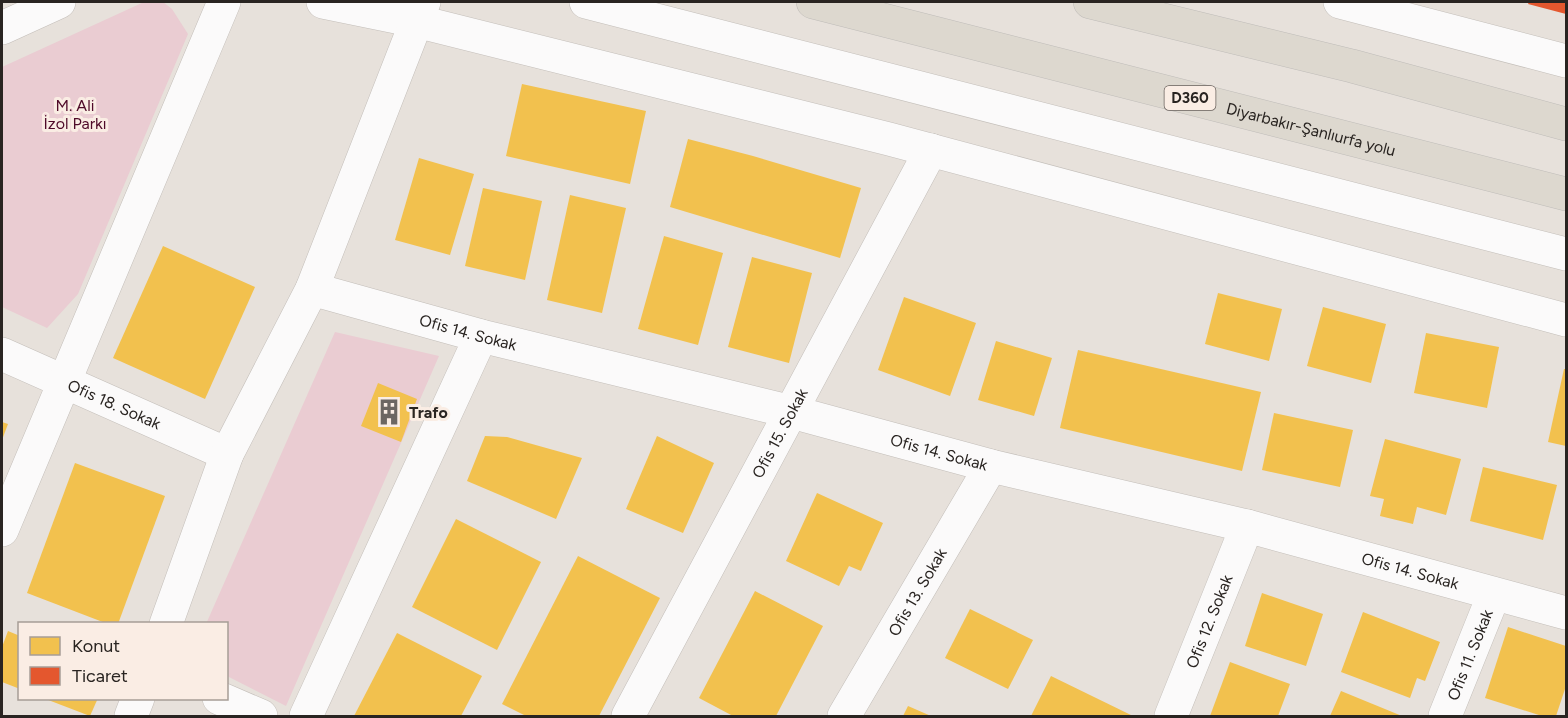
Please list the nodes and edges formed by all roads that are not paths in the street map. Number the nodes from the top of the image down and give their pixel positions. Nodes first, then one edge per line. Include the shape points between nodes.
1 (59, 2) edge
2 (224, 2) edge
3 (323, 2) edge
4 (586, 2) edge
5 (813, 2) edge
6 (1090, 2) edge
7 (1340, 2) edge
8 (420, 11) edge
9 (1424, 12) edge
10 (2, 28) edge
11 (1566, 62) edge
12 (1566, 124) edge
13 (932, 150) junction
14 (1566, 194) edge
15 (1566, 254) edge
16 (312, 289) junction
17 (1566, 320) edge
18 (481, 336) junction
19 (2, 354) edge
20 (64, 381) junction
21 (792, 412) junction
22 (227, 454) junction
23 (991, 466) junction
24 (1247, 526) junction
25 (2, 530) edge
26 (1494, 594) junction
27 (1566, 613) edge
28 (167, 622) edge
29 (138, 700) edge
30 (221, 700) edge
31 (131, 717) edge
32 (261, 717) edge
33 (306, 717) edge
34 (628, 717) edge
35 (844, 717) edge
36 (1171, 717) edge
37 (1445, 717) edge

1 - 10 street
2 - 20 street
3 - 8 street
4 - 15 street
5 - 14 highway, Diyarbakır-Şanlıurfa yolu / D360
6 - 12 highway via 1352,66
7 - 9 street
8 - 13 street
8 - 16 street
9 - 11 street
13 - 17 street
13 - 21 street, Ofis 15. Sokak
16 - 18 street, Ofis 14. Sokak
16 - 22 street
18 - 21 street, Ofis 14. Sokak
18 - 33 street
19 - 20 street, Ofis 18. Sokak
20 - 22 street, Ofis 18. Sokak
20 - 25 street
21 - 23 street, Ofis 14. Sokak
21 - 34 street, Ofis 15. Sokak
22 - 28 street
23 - 24 street, Ofis 14. Sokak
23 - 35 street, Ofis 13. Sokak
24 - 26 street, Ofis 14. Sokak
24 - 36 street, Ofis 12. Sokak
26 - 27 street, Ofis 14. Sokak
26 - 37 street, Ofis 11. Sokak
29 - 31 street
30 - 32 street

